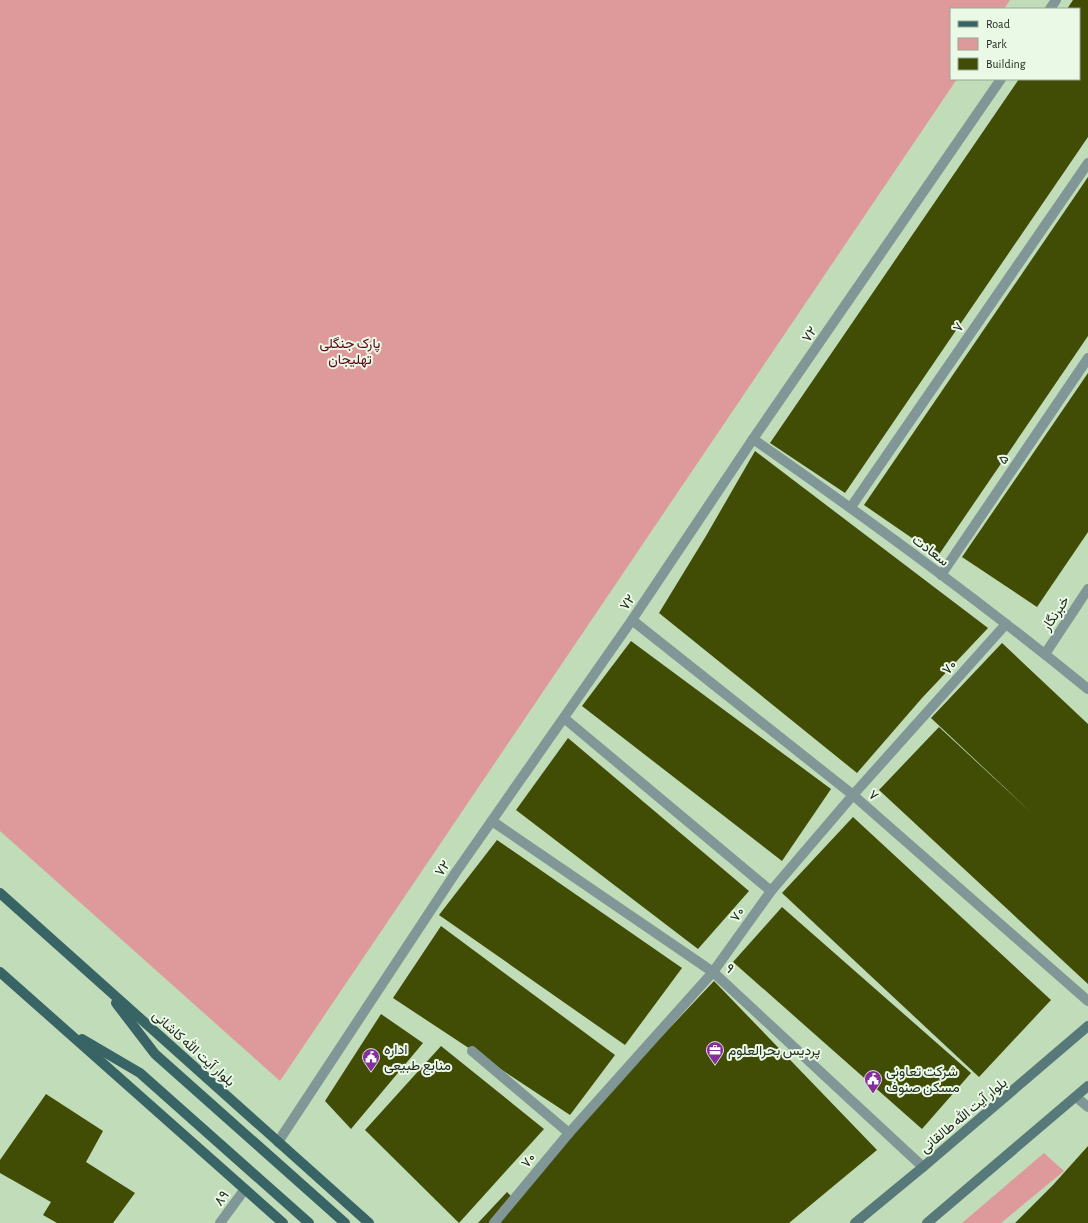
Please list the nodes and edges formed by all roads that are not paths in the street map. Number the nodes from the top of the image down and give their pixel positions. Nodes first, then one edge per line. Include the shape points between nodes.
1 (1000, 80) edge
2 (1088, 163) edge
3 (1088, 358) edge
4 (753, 439) junction
5 (851, 507) junction
6 (941, 575) junction
7 (1088, 589) edge
8 (632, 620) junction
9 (1006, 624) junction
10 (1045, 654) junction
11 (1088, 689) edge
12 (564, 718) junction
13 (853, 795) junction
14 (492, 821) junction
15 (771, 891) junction
16 (0, 892) edge
17 (0, 972) edge
18 (713, 972) junction
19 (100, 982) junction
20 (1088, 1002) edge
21 (1088, 1026) edge
22 (63, 1028) junction
23 (472, 1051) dead end
24 (1088, 1086) edge
25 (1076, 1097) junction
26 (1088, 1107) edge
27 (569, 1133) junction
28 (278, 1142) junction
29 (923, 1167) junction
30 (245, 1189) junction
31 (220, 1223) edge
32 (283, 1223) edge
33 (309, 1223) edge
34 (345, 1223) edge
35 (369, 1223) edge
36 (494, 1223) edge
37 (855, 1223) edge
38 (927, 1223) edge

1 - 4 street, ۷۲
2 - 5 street, ۷
3 - 6 street, ۵
4 - 5 street, سعادت
4 - 8 street, ۷۲
5 - 6 street, سعادت
6 - 9 street, سعادت
7 - 10 street, خبرنگار
8 - 12 street, ۷۲
8 - 13 street, ۷
9 - 10 street, سعادت
9 - 13 street, ۷۰
10 - 11 street, سعادت
12 - 14 street, ۷۲
12 - 15 street
13 - 15 street, ۷۰
13 - 20 street, ۷
14 - 18 street, ۹
14 - 28 street, ۷۲
15 - 18 street, ۷۰
16 - 19 main road, بلوار آیت الله کاشانی
17 - 22 main road
18 - 27 street, ۷۰
18 - 29 street, ۹
19 - 28 main road, بلوار آیت الله کاشانی
19 - 34 main road via 155,1054
21 - 29 main road, بلوار آیت الله طالقانی
22 - 30 main road
22 - 33 main road via 140,1073
23 - 27 street
24 - 25 main road
25 - 26 street
25 - 38 main road
27 - 36 street, ۷۰
28 - 35 main road, بلوار آیت الله کاشانی
29 - 37 main road, بلوار آیت الله طالقانی
30 - 31 street, ۸۹
30 - 32 main road

